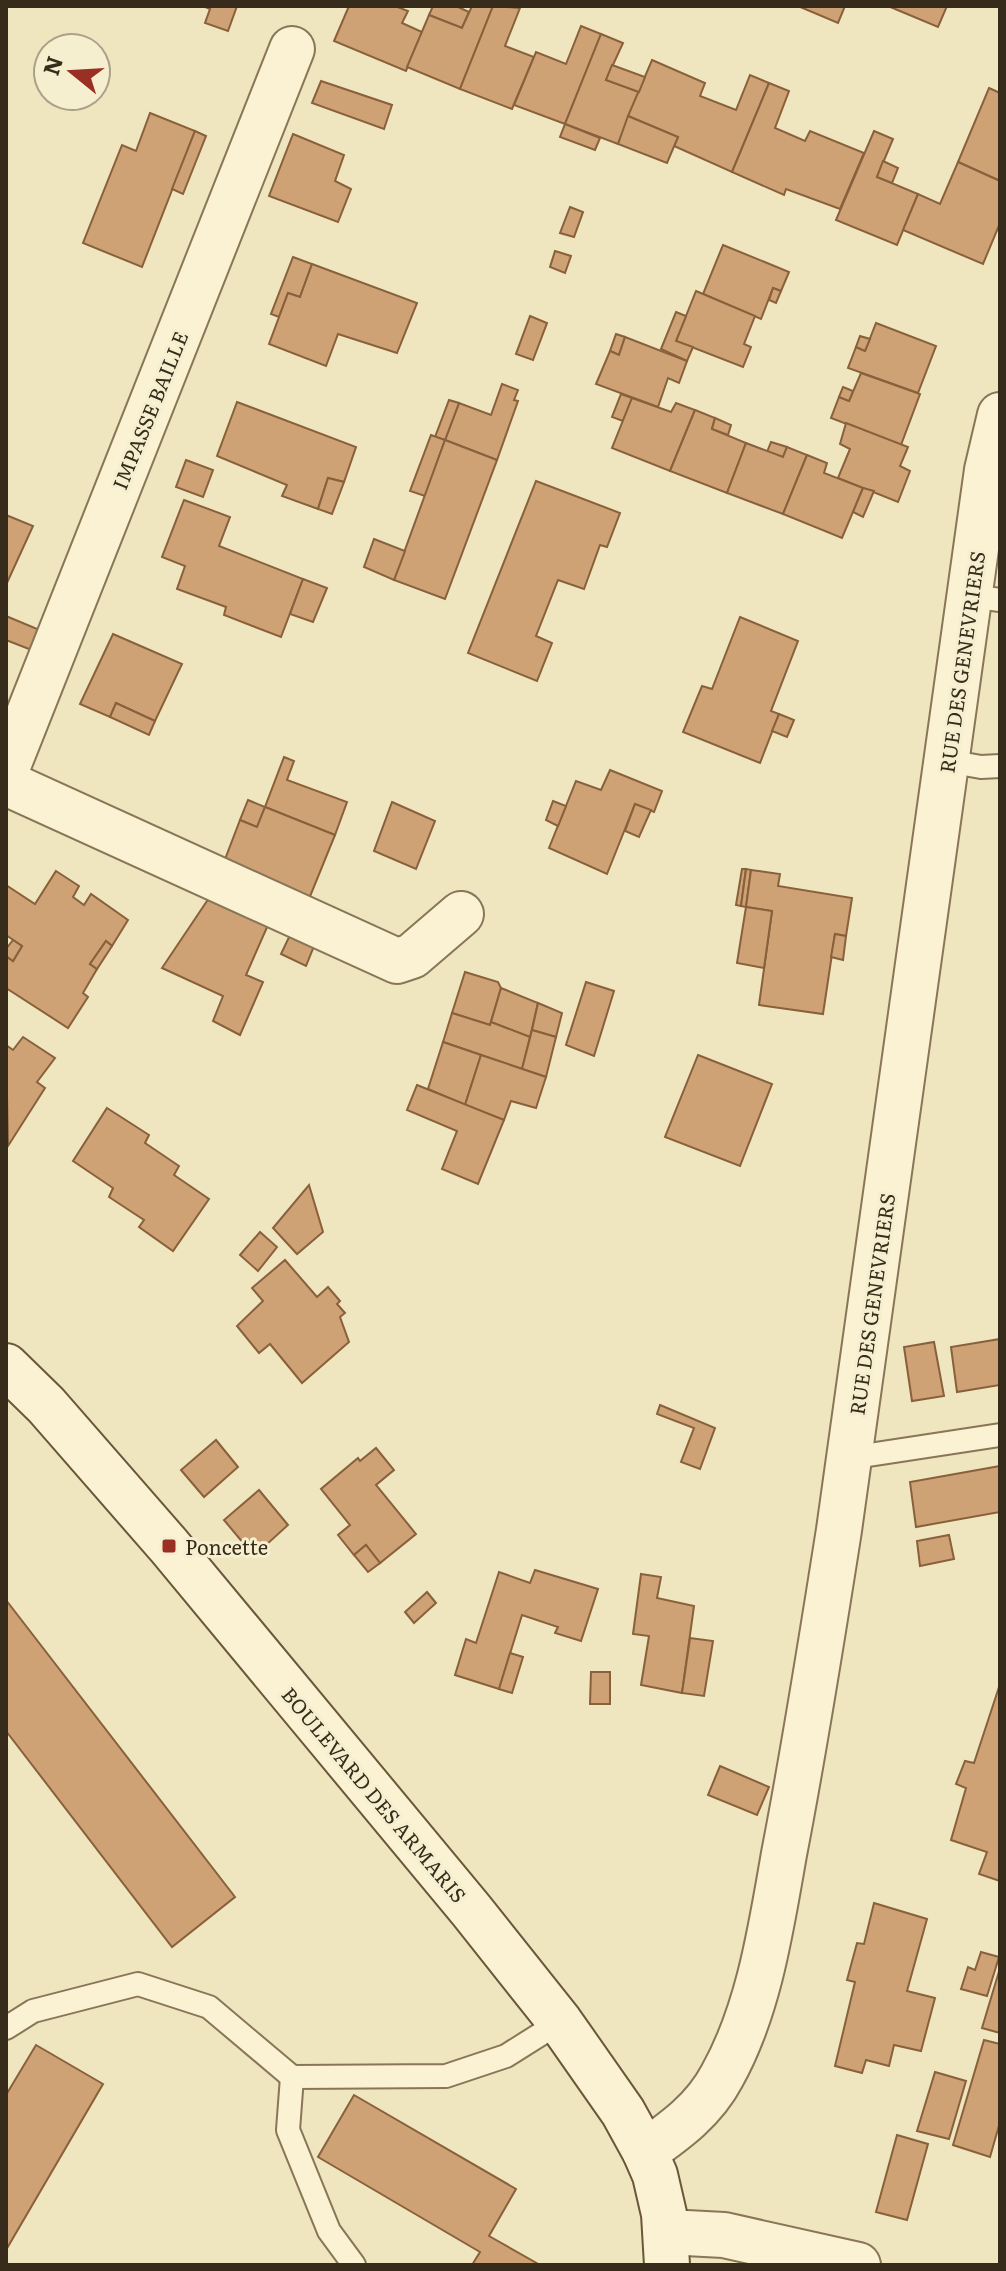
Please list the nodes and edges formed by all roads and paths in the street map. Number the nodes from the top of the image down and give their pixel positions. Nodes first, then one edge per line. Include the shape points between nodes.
1 (292, 49) dead end
2 (1000, 415) edge
3 (985, 598) edge
4 (947, 761) junction
5 (1000, 768) edge
6 (6, 771) edge
7 (6, 783) edge
8 (461, 914) dead end
9 (6, 1366) edge
10 (1000, 1435) edge
11 (849, 1458) junction
12 (560, 2022) junction
13 (6, 2028) edge
14 (292, 2077) junction
15 (645, 2152) junction
16 (667, 2249) edge
17 (354, 2265) edge
18 (858, 2265) edge

1 - 6 street, IMPASSE BAILLE
2 - 3 street, RUE DES GENEVRIERS via 987,470
3 - 4 street, RUE DES GENEVRIERS
4 - 5 lane
4 - 11 street, RUE DES GENEVRIERS
7 - 8 street via 397,961 412,956
9 - 12 street, BOULEVARD DES ARMARIS via 169,1546
10 - 11 lane
11 - 15 street, RUE DES GENEVRIERS via 814,1694 769,1938 751,2002 714,2090 682,2126
12 - 14 lane via 506,2056 446,2076
12 - 15 street, BOULEVARD DES ARMARIS
13 - 14 lane via 33,2011 138,1984 209,2007
14 - 17 lane via 288,2130 329,2231
15 - 16 street, BOULEVARD DES ARMARIS via 655,2175
16 - 18 street via 724,2235

